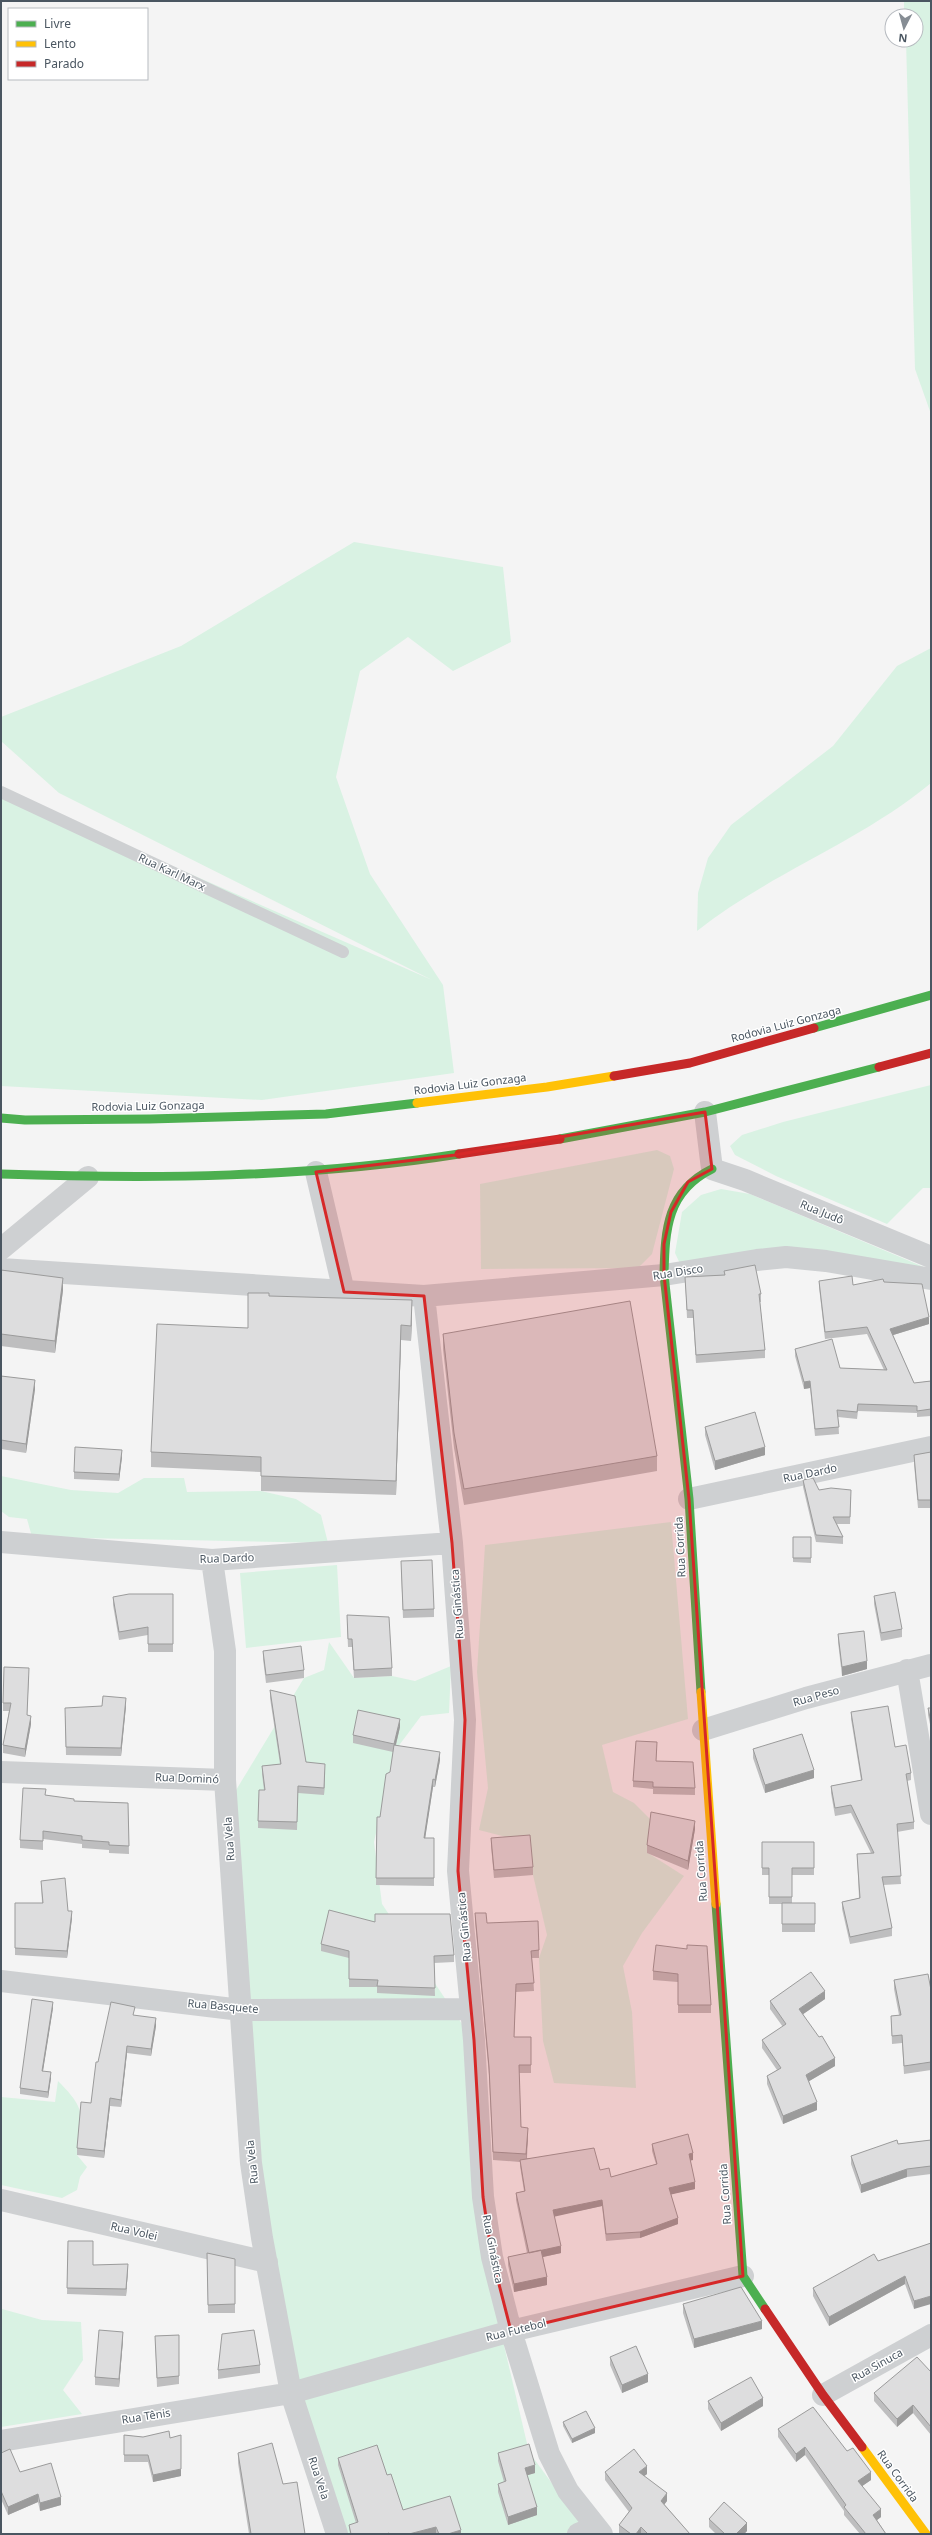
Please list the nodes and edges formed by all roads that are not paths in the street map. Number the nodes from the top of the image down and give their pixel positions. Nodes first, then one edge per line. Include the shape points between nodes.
1 (1, 792) edge
2 (344, 952) dead end
3 (931, 995) edge
4 (931, 1053) edge
5 (705, 1112) junction
6 (1, 1118) edge
7 (712, 1169) junction
8 (316, 1172) junction
9 (1, 1174) edge
10 (88, 1177) junction
11 (1, 1249) edge
12 (931, 1257) edge
13 (1, 1269) edge
14 (664, 1276) junction
15 (931, 1279) edge
16 (344, 1292) junction
17 (424, 1296) junction
18 (931, 1447) edge
19 (689, 1499) junction
20 (1, 1542) edge
21 (452, 1543) junction
22 (212, 1560) junction
23 (931, 1665) edge
24 (907, 1670) junction
25 (703, 1730) junction
26 (1, 1772) edge
27 (226, 1780) junction
28 (931, 1814) edge
29 (1, 1981) edge
30 (241, 2010) junction
31 (471, 2010) junction
32 (1, 2200) edge
33 (267, 2262) junction
34 (743, 2276) junction
35 (511, 2331) junction
36 (931, 2335) edge
37 (291, 2393) junction
38 (823, 2395) junction
39 (1, 2442) edge
40 (592, 2532) edge
41 (337, 2534) edge
42 (926, 2534) edge

1 - 2 lane, Rua Karl Marx
3 - 6 main road, Rodovia Luiz Gonzaga via 690,1063 547,1087 326,1114 150,1119
4 - 5 main road
5 - 7 street
5 - 8 main road via 592,1134 455,1155
7 - 12 street, Rua Judô via 745,1180
7 - 14 main road, Rua Corrida via 698,1174 688,1182 671,1212 664,1244
8 - 10 main road
8 - 16 street
9 - 10 main road
10 - 11 street
13 - 16 street, Rua Disco
14 - 15 street, Rua Disco via 786,1257 826,1261
14 - 17 street, Rua Disco
14 - 19 main road, Rua Corrida
16 - 17 street, Rua Disco
17 - 21 street, Rua Ginástica
18 - 19 street, Rua Dardo
19 - 25 main road, Rua Corrida
20 - 22 street, Rua Dardo
21 - 22 street, Rua Dardo
21 - 31 street, Rua Ginástica via 465,1720 458,1870
22 - 27 street, Rua Dominó via 225,1651
23 - 24 street, Rua Peso
24 - 25 street, Rua Peso
24 - 28 street
25 - 34 main road, Rua Corrida
26 - 27 street, Rua Dominó
27 - 30 street, Rua Vela
29 - 30 street, Rua Basquete
30 - 31 street, Rua Basquete
30 - 33 street, Rua Vela via 251,2163
31 - 35 street, Rua Ginástica via 483,2197 492,2257
32 - 33 street, Rua Volei
33 - 37 street, Rua Vela
34 - 35 street, Rua Futebol
34 - 38 main road, Rua Corrida
35 - 37 street, Rua Futebol
35 - 40 street, Rua Ginástica via 549,2454
36 - 38 street, Rua Sinuca
37 - 39 street, Rua Tênis
37 - 41 street, Rua Vela
38 - 42 main road, Rua Corrida

